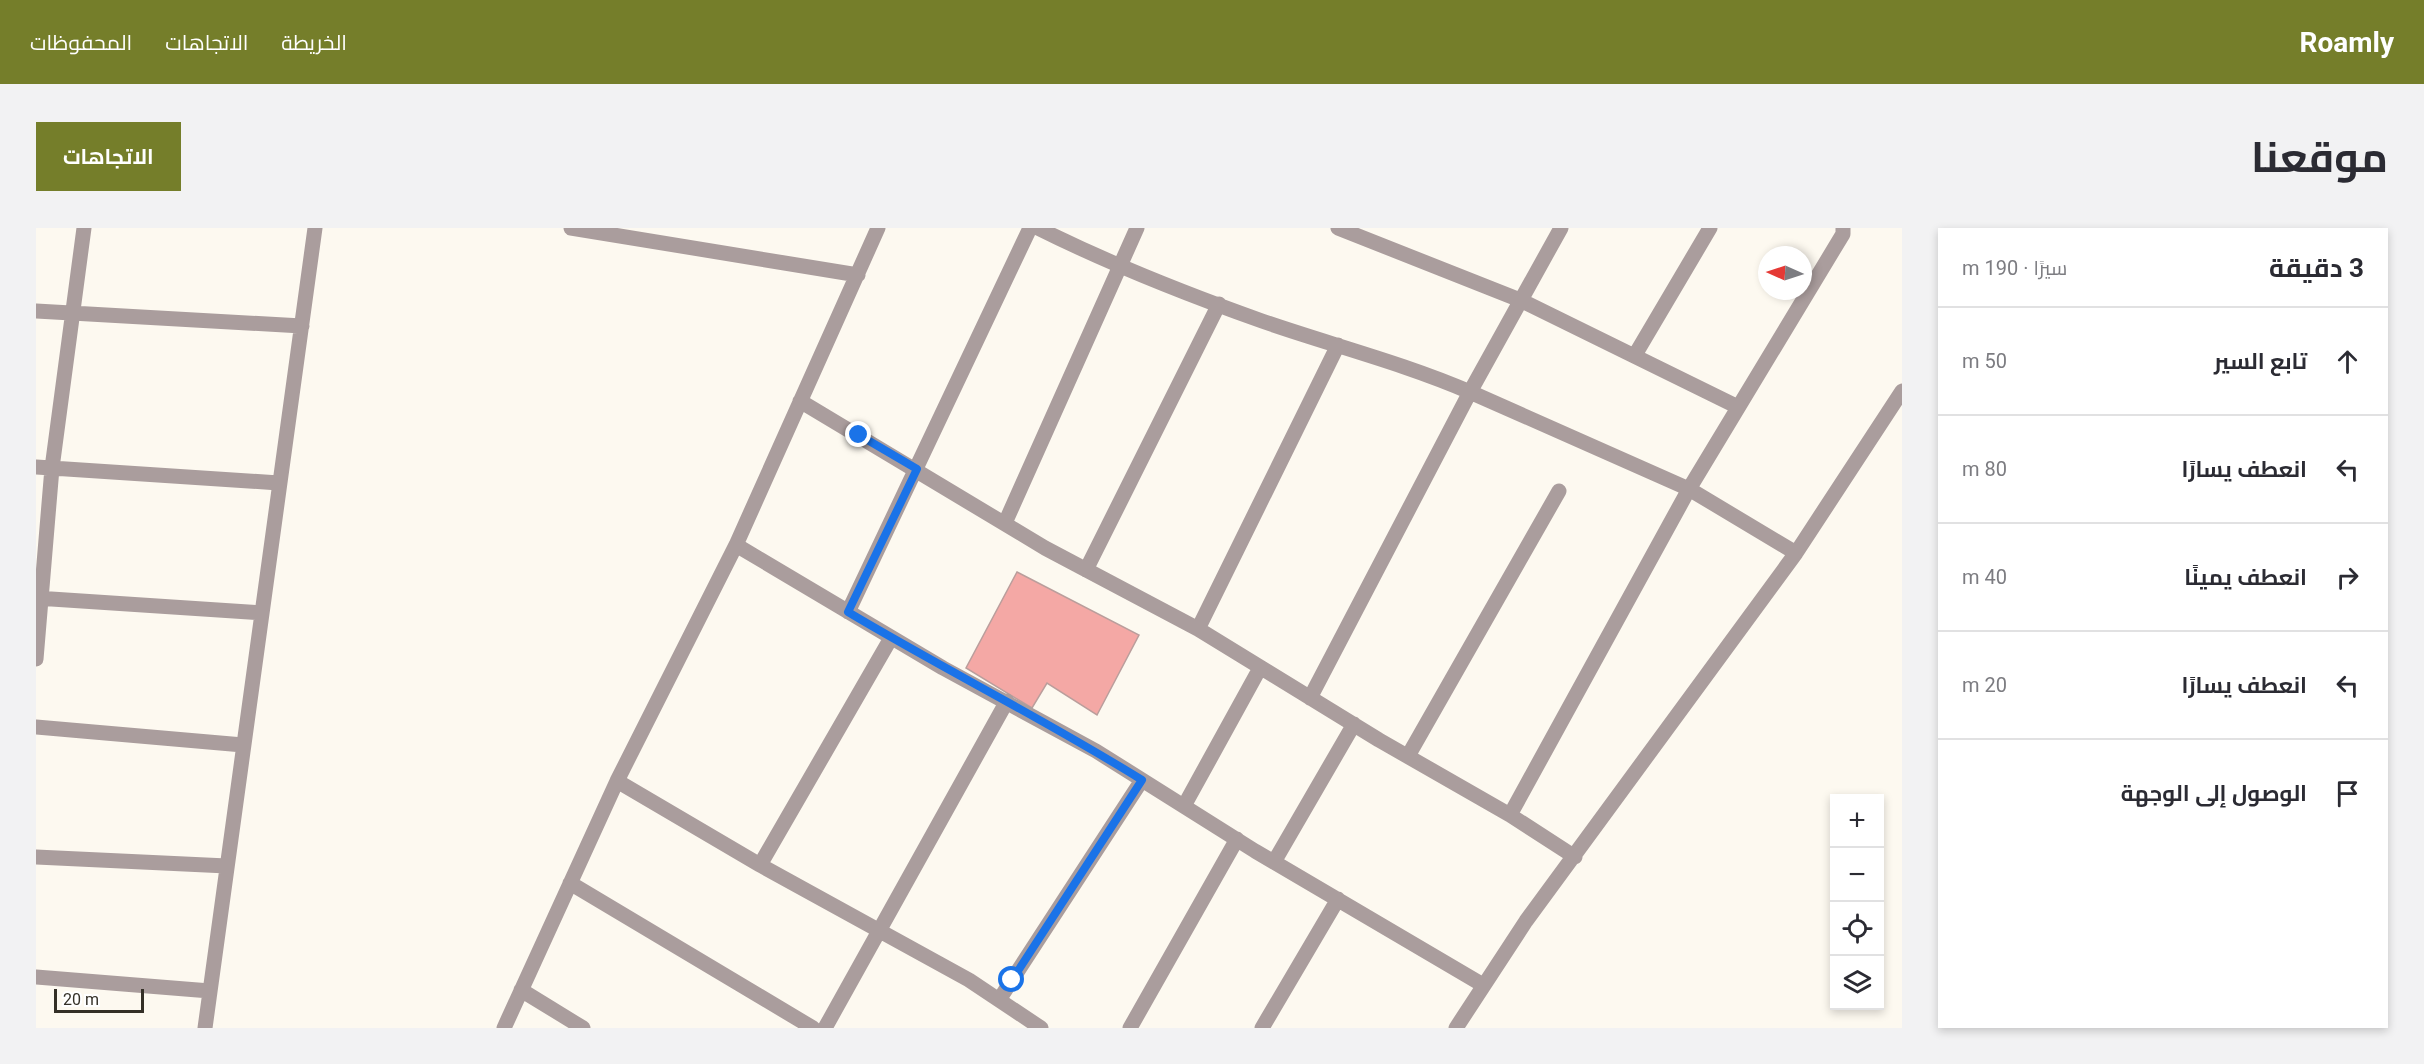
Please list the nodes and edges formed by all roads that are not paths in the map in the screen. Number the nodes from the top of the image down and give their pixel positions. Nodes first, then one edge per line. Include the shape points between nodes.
1 (84, 228) edge
2 (315, 228) edge
3 (571, 228) edge
4 (878, 228) edge
5 (1030, 228) edge
6 (1038, 228) edge
7 (1137, 228) edge
8 (1338, 228) edge
9 (1561, 228) edge
10 (1710, 228) edge
11 (1843, 228) edge
12 (1120, 266) junction
13 (858, 275) junction
14 (1520, 300) junction
15 (1219, 304) junction
16 (36, 311) edge
17 (73, 314) junction
18 (302, 326) junction
19 (1338, 345) junction
20 (1635, 355) junction
21 (1902, 391) edge
22 (1470, 392) junction
23 (800, 401) junction
24 (1738, 406) junction
25 (36, 467) edge
26 (52, 468) junction
27 (917, 469) junction
28 (279, 483) junction
29 (1689, 489) junction
30 (1559, 491) dead end
31 (1005, 523) junction
32 (736, 545) junction
33 (1796, 554) junction
34 (1086, 570) junction
35 (38, 598) edge
36 (848, 612) junction
37 (262, 613) junction
38 (1198, 629) junction
39 (891, 638) junction
40 (36, 659) edge
41 (1260, 668) junction
42 (1310, 698) junction
43 (1007, 700) junction
44 (1354, 724) junction
45 (36, 727) edge
46 (243, 745) junction
47 (1408, 756) junction
48 (1142, 780) junction
49 (617, 781) junction
50 (1184, 806) junction
51 (1510, 815) junction
52 (1237, 839) junction
53 (1575, 856) junction
54 (36, 857) edge
55 (1274, 862) junction
56 (760, 865) junction
57 (227, 866) junction
58 (570, 883) junction
59 (1338, 899) junction
60 (880, 931) junction
61 (36, 977) edge
62 (1484, 985) junction
63 (521, 990) junction
64 (210, 992) junction
65 (999, 1000) junction
66 (205, 1028) edge
67 (504, 1028) edge
68 (583, 1028) edge
69 (813, 1028) edge
70 (825, 1028) edge
71 (1041, 1028) edge
72 (1130, 1028) edge
73 (1262, 1028) edge
74 (1456, 1028) edge

1 - 17 street
2 - 18 street
3 - 13 street
4 - 13 street
5 - 27 street
6 - 12 street
7 - 12 street
8 - 14 street
9 - 14 street
10 - 20 street
11 - 24 street via 1843,234
12 - 15 street
12 - 31 street
13 - 23 street
14 - 20 street
14 - 22 street
15 - 19 street
15 - 34 street
16 - 17 street
17 - 18 street
17 - 26 street
18 - 28 street
19 - 22 street
19 - 38 street
20 - 24 street
21 - 33 street
22 - 29 street
22 - 42 street
23 - 27 street
23 - 32 street
24 - 29 street
25 - 26 street
26 - 28 street
26 - 35 street
27 - 31 street
27 - 36 street
28 - 37 street
29 - 33 street
29 - 51 street
30 - 47 street
31 - 34 street
32 - 36 street
32 - 49 street
33 - 53 street
34 - 38 street
35 - 37 street
35 - 40 street
36 - 39 street
37 - 46 street
38 - 41 street
39 - 43 street
39 - 56 street
41 - 42 street
41 - 50 street
42 - 44 street
43 - 48 street
43 - 60 street
44 - 47 street
44 - 55 street
45 - 46 street
46 - 57 street
47 - 51 street
48 - 50 street
48 - 65 street
49 - 56 street
49 - 58 street
50 - 52 street
51 - 53 street
52 - 55 street
52 - 72 street
53 - 62 street
54 - 57 street
55 - 59 street
56 - 60 street
57 - 64 street
58 - 63 street
58 - 69 street
59 - 62 street
59 - 73 street
60 - 65 street
60 - 70 street
61 - 64 street
62 - 74 street
63 - 67 street
63 - 68 street
64 - 66 street
65 - 71 street

